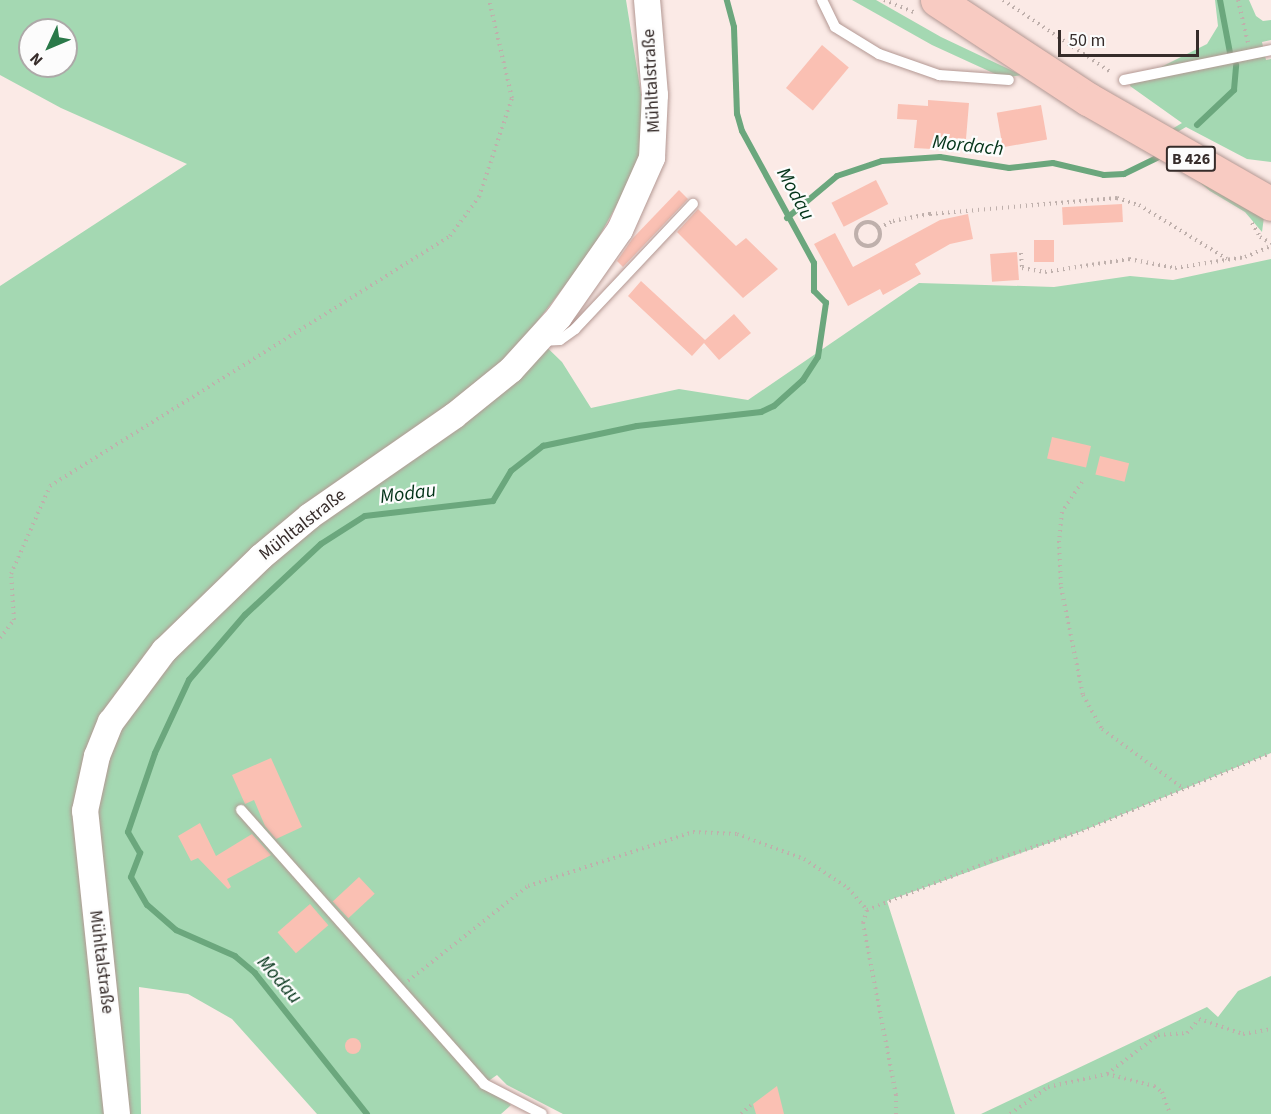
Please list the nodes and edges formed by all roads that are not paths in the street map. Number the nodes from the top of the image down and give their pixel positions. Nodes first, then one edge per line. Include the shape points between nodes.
1 (648, 0) edge
2 (822, 0) edge
3 (938, 0) edge
4 (972, 0) edge
5 (1271, 50) edge
6 (1014, 67) junction
7 (1119, 96) junction
8 (1271, 180) edge
9 (693, 204) dead end
10 (1271, 204) edge
11 (538, 341) junction
12 (241, 810) dead end
13 (117, 1114) edge
14 (542, 1114) edge

1 - 11 street, Mühltalstraße via 656,129 646,177 620,230
2 - 6 lane via 835,27 879,54 939,75
3 - 6 main road, B 426
4 - 7 main road, B 426
5 - 7 lane
6 - 7 main road, B 426
7 - 8 main road, B 426
7 - 10 main road, B 426
9 - 11 lane via 575,329 560,340
11 - 13 street, Mühltalstraße via 511,370 454,416 309,516 261,557 164,651 111,722 97,756 85,811
12 - 14 lane via 484,1084

